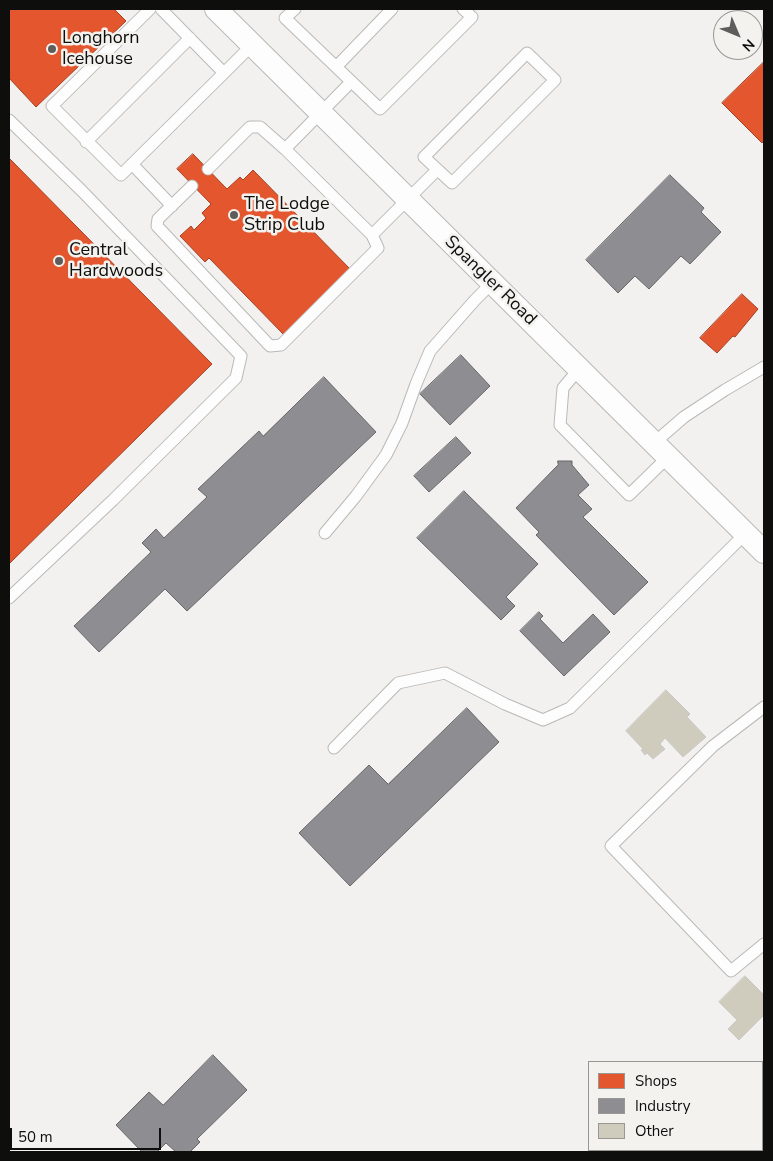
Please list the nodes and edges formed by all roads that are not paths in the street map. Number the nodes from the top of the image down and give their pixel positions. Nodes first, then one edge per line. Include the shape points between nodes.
1 (150, 9) edge
2 (160, 9) edge
3 (216, 9) edge
4 (295, 9) edge
5 (392, 9) edge
6 (463, 9) edge
7 (190, 38) junction
8 (252, 44) junction
9 (336, 67) junction
10 (224, 74) junction
11 (350, 82) junction
12 (320, 112) junction
13 (9, 120) edge
14 (86, 142) junction
15 (284, 149) junction
16 (132, 164) junction
17 (208, 169) dead end
18 (437, 170) junction
19 (192, 186) dead end
20 (407, 200) junction
21 (172, 206) junction
22 (372, 235) junction
23 (492, 283) junction
24 (764, 367) edge
25 (579, 369) junction
26 (661, 450) junction
27 (325, 533) dead end
28 (745, 534) junction
29 (764, 552) edge
30 (9, 598) edge
31 (764, 708) edge
32 (334, 748) dead end
33 (764, 944) edge

1 - 14 lane via 52,106
2 - 7 lane
3 - 8 street, Spangler Road
4 - 9 lane via 286,18
5 - 9 lane
6 - 11 lane via 472,17 380,109
7 - 10 lane
7 - 14 lane
8 - 10 lane
8 - 12 street, Spangler Road
9 - 11 lane
10 - 16 lane
11 - 12 lane
12 - 15 lane
12 - 20 street, Spangler Road
13 - 30 lane via 241,356 236,378
14 - 16 lane via 121,175
15 - 17 lane via 260,127 250,127
15 - 22 lane
16 - 21 lane
18 - 18 lane via 452,183 556,80 527,53 424,157
18 - 20 lane
19 - 21 lane
20 - 22 lane
20 - 23 street, Spangler Road
21 - 22 lane via 158,219 157,226 270,346 281,345 378,248
23 - 25 street, Spangler Road
23 - 27 lane via 430,351 386,455
24 - 26 lane via 684,417
25 - 26 street, Spangler Road
25 - 26 lane via 563,388 560,425 629,495
26 - 28 street, Spangler Road
28 - 29 street, Spangler Road
28 - 32 lane via 570,708 543,720 445,673 398,683
31 - 33 lane via 713,746 611,846 731,971

